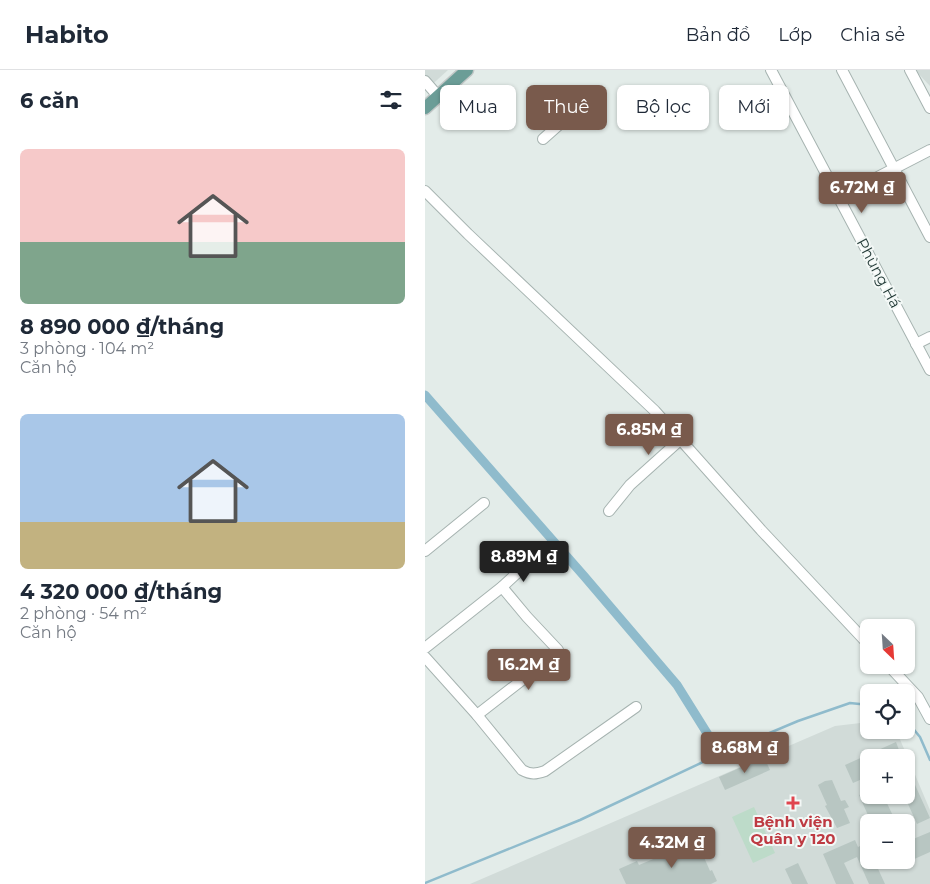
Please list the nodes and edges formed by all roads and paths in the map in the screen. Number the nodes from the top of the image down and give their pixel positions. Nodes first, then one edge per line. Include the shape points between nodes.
1 (467, 70) edge
2 (771, 70) edge
3 (842, 70) edge
4 (910, 70) edge
5 (425, 81) edge
6 (438, 96) junction
7 (425, 108) edge
8 (930, 108) edge
9 (553, 130) edge
10 (543, 139) dead end
11 (930, 150) edge
12 (894, 169) junction
13 (425, 191) edge
14 (839, 196) junction
15 (930, 237) edge
16 (930, 337) edge
17 (916, 344) junction
18 (930, 370) edge
19 (677, 442) junction
20 (643, 478) dead end
21 (484, 503) dead end
22 (609, 511) dead end
23 (425, 551) edge
24 (530, 561) dead end
25 (502, 587) junction
26 (860, 635) edge
27 (425, 648) edge
28 (425, 656) edge
29 (896, 674) edge
30 (636, 708) dead end
31 (477, 715) junction
32 (930, 719) edge

1 - 6 main road
2 - 14 street, Phùng Há
3 - 12 street
4 - 8 street
5 - 6 street
6 - 7 main road
9 - 10 street
11 - 12 street
12 - 14 street
12 - 15 street
13 - 19 street via 641,397
14 - 17 street, Phùng Há
16 - 17 street
17 - 18 street, Phùng Há
19 - 20 street via 672,453
19 - 22 street via 625,490
19 - 26 street
21 - 23 street
24 - 25 street
25 - 27 street
25 - 31 street via 558,650
28 - 31 street
29 - 32 street via 918,697
30 - 31 street via 537,774 522,770

